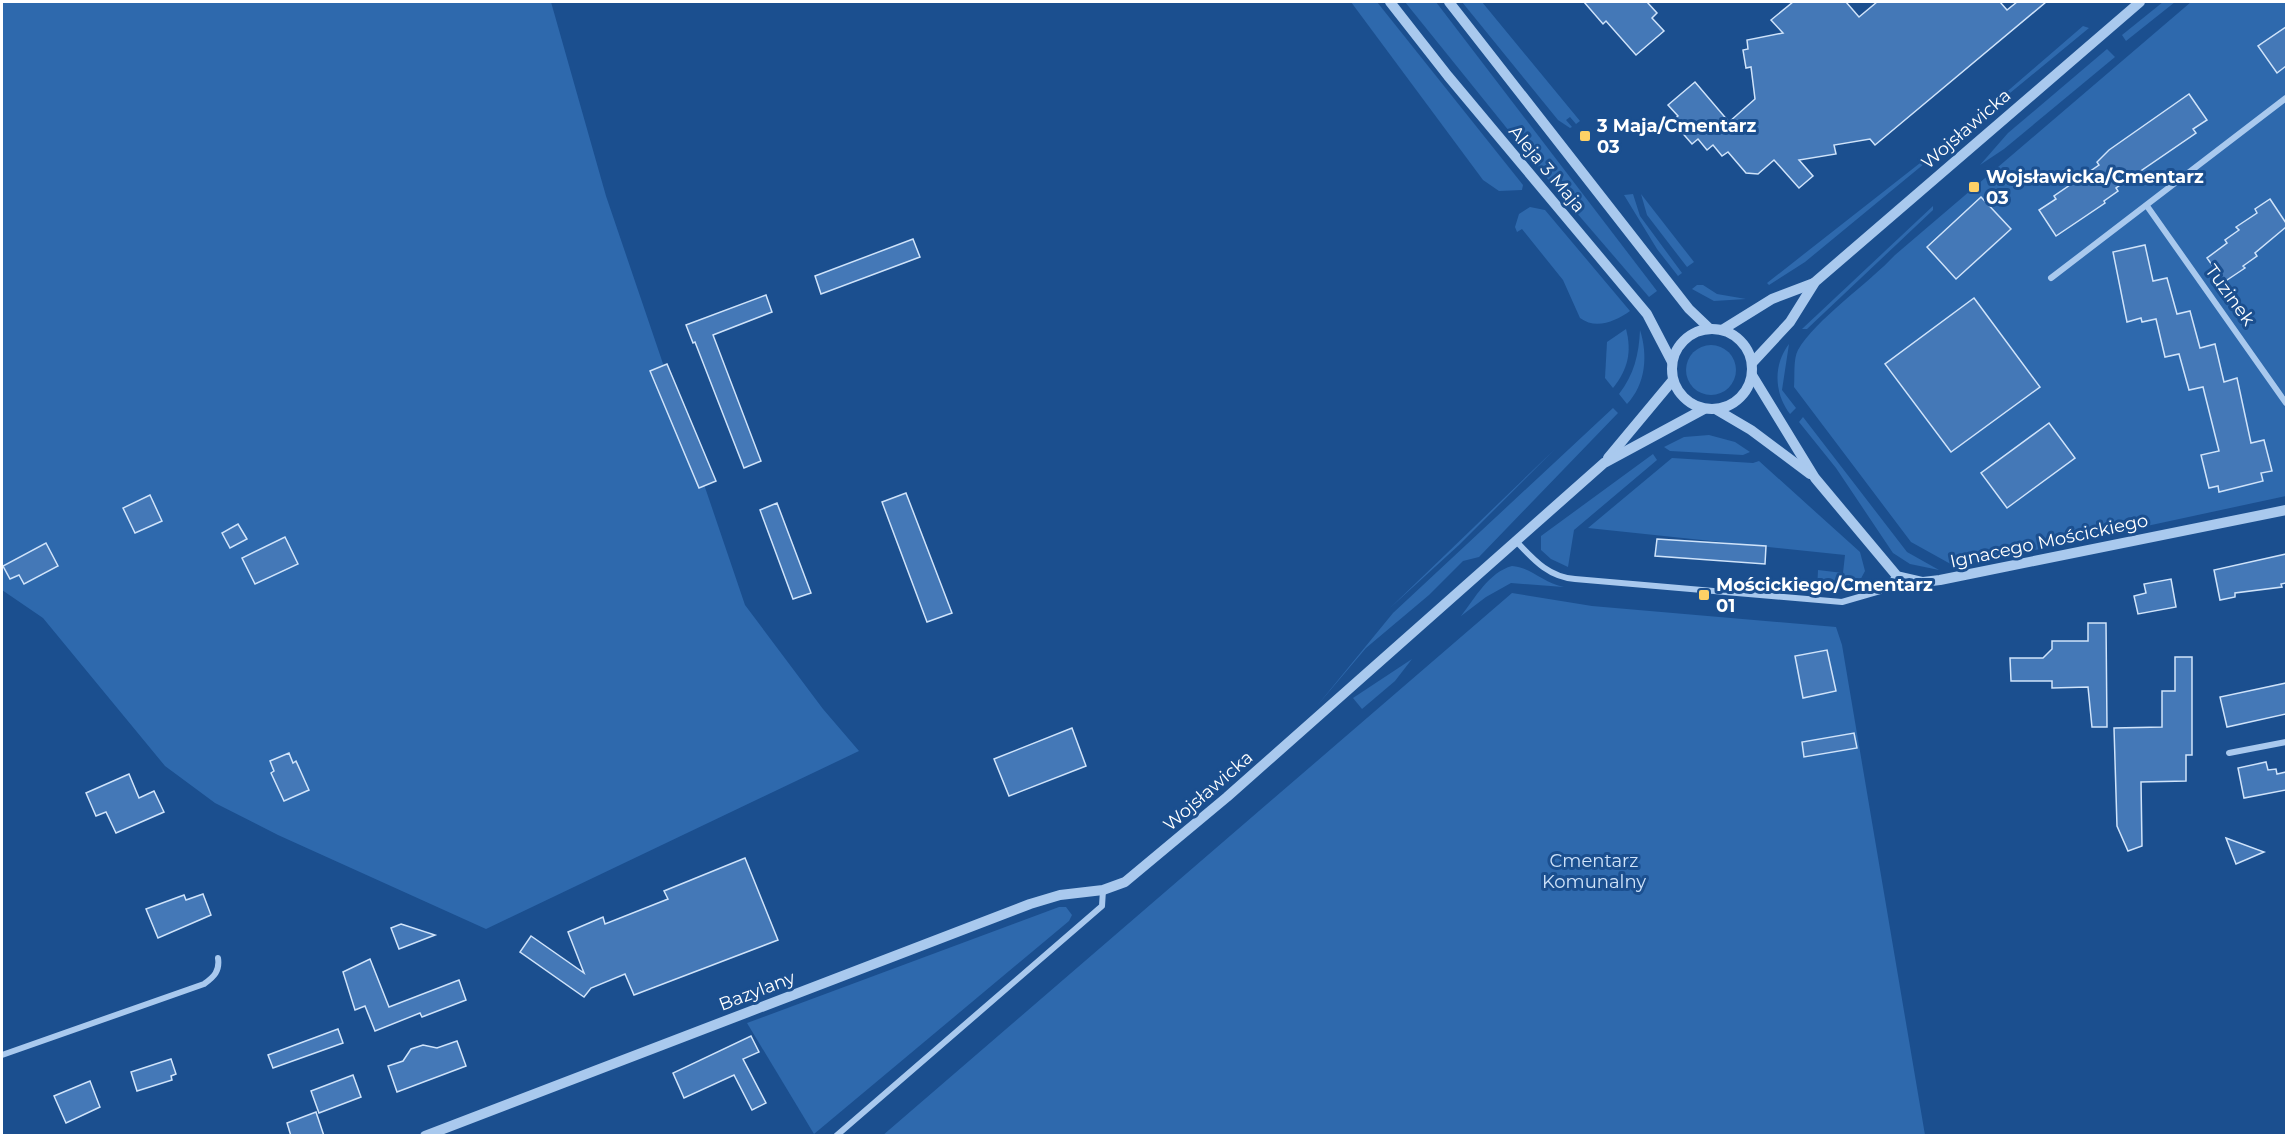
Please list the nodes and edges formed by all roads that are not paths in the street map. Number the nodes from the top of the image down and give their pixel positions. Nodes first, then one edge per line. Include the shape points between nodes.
1 (1390, 2) edge
2 (1449, 2) edge
3 (2140, 2) edge
4 (2286, 98) edge
5 (2147, 206) junction
6 (2050, 278) dead end
7 (1815, 282) junction
8 (1710, 329) junction
9 (1722, 330) junction
10 (1672, 362) junction
11 (1752, 363) junction
12 (1752, 375) junction
13 (1673, 380) junction
14 (2285, 397) edge
15 (1704, 409) junction
16 (1717, 410) junction
17 (1604, 463) junction
18 (1815, 478) junction
19 (2286, 510) edge
20 (1515, 540) junction
21 (1897, 576) junction
22 (2286, 742) edge
23 (2229, 753) dead end
24 (1104, 890) junction
25 (218, 958) dead end
26 (2, 1055) edge
27 (425, 1136) edge
28 (836, 1136) edge

1 - 10 street, Aleja 3 Maja via 1647,314
2 - 8 street, Aleja 3 Maja via 1689,309
3 - 7 street, Wojsławicka
4 - 5 street
5 - 6 street
5 - 14 street, Tuzinek
7 - 9 street, Wojsławicka via 1772,299
7 - 11 street, Wojsławicka via 1790,322
8 - 9 street
8 - 10 street via 1685,339
9 - 11 street via 1741,343
10 - 13 street
11 - 12 street
12 - 16 street via 1740,398
12 - 18 street
13 - 15 street via 1679,394
13 - 17 street, Wojsławicka
15 - 16 street
15 - 17 street, Wojsławicka
16 - 18 street
17 - 20 street, Wojsławicka
18 - 21 street
19 - 21 street, Ignacego Mościckiego via 1940,580 1923,582
20 - 21 street via 1548,571 1563,578 1842,602 1880,591
20 - 24 street, Wojsławicka via 1153,861 1125,882
22 - 23 street
24 - 27 street, Bazylany via 1060,895 1030,904
24 - 28 street via 1102,906
25 - 26 street via 215,976 195,988

